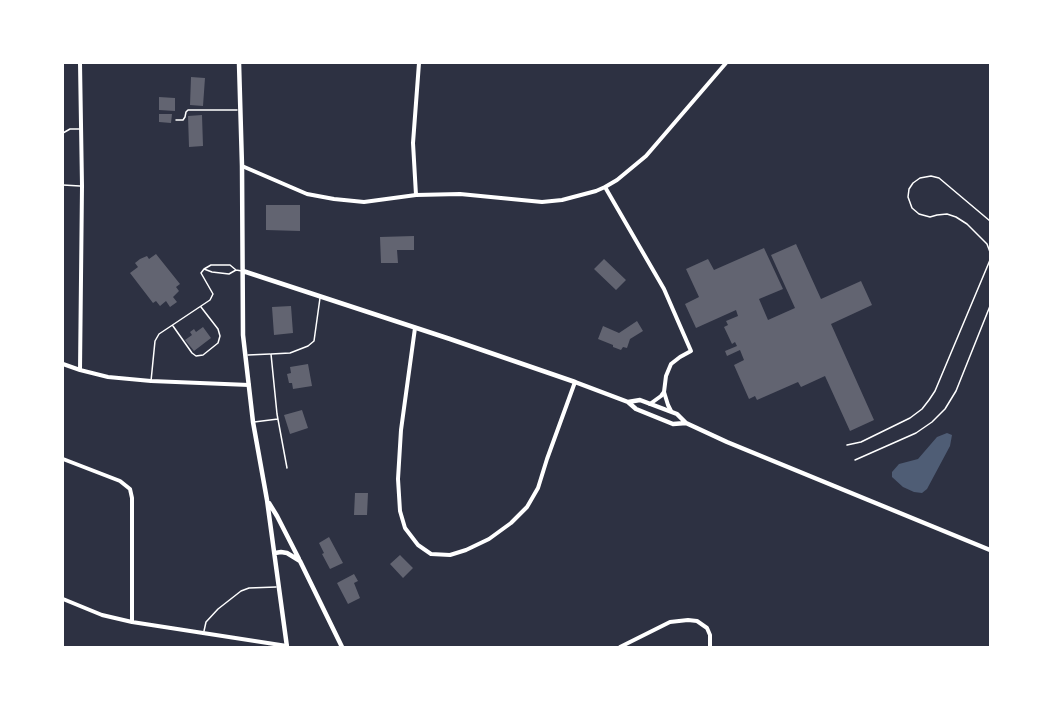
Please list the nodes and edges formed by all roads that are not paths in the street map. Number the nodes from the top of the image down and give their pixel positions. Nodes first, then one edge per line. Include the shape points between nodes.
1 (80, 63) edge
2 (239, 63) edge
3 (419, 63) edge
4 (726, 63) edge
5 (240, 110) junction
6 (176, 120) dead end
7 (80, 128) junction
8 (63, 133) edge
9 (242, 166) junction
10 (63, 186) edge
11 (82, 186) junction
12 (605, 187) junction
13 (416, 195) junction
14 (990, 221) edge
15 (990, 252) edge
16 (204, 269) junction
17 (236, 270) junction
18 (243, 271) junction
19 (320, 297) junction
20 (200, 306) junction
21 (990, 306) edge
22 (172, 325) junction
23 (415, 328) junction
24 (271, 354) junction
25 (246, 355) junction
26 (63, 364) edge
27 (80, 370) junction
28 (151, 381) junction
29 (575, 382) junction
30 (249, 385) junction
31 (664, 392) junction
32 (628, 402) junction
33 (650, 404) junction
34 (671, 412) junction
35 (278, 419) junction
36 (254, 422) junction
37 (686, 423) junction
38 (847, 445) dead end
39 (63, 459) edge
40 (855, 460) dead end
41 (287, 468) dead end
42 (267, 501) junction
43 (990, 550) edge
44 (275, 553) junction
45 (300, 561) junction
46 (279, 587) junction
47 (63, 599) edge
48 (132, 621) junction
49 (204, 632) junction
50 (287, 646) edge
51 (342, 647) edge
52 (620, 647) edge
53 (710, 647) edge

1 - 7 street
2 - 5 street
3 - 13 street via 413,143
4 - 12 street via 646,156
5 - 6 lane via 188,110 183,120
5 - 9 street
7 - 8 lane
7 - 11 street
9 - 13 street via 307,194 334,200 364,202
9 - 18 street
10 - 11 lane
11 - 27 street
12 - 13 street via 542,202 460,194
12 - 31 street via 664,289 691,351 671,364
14 - 15 lane via 939,178 920,178 909,189 912,208 919,214 956,216 987,244
15 - 38 lane via 990,260 929,400 910,418
16 - 17 lane via 229,274
16 - 17 lane via 230,265
16 - 20 lane via 201,273 213,294
17 - 18 lane
18 - 19 street
18 - 25 street
19 - 23 street
19 - 24 lane via 314,341 290,353
20 - 22 lane
20 - 22 lane via 219,336 218,343 203,354 192,353
21 - 40 lane via 945,409 916,433
22 - 28 lane via 155,341
23 - 29 street
23 - 29 street via 401,430 400,511 405,528 431,554 450,555 489,539 527,507 538,488
24 - 25 lane
24 - 35 lane
25 - 30 street
26 - 27 street
27 - 28 street
28 - 30 street
29 - 32 street
30 - 36 street
31 - 33 street
31 - 34 street
32 - 33 street via 640,400
32 - 37 street via 673,424
33 - 34 street
34 - 37 street
35 - 36 lane
35 - 41 lane
36 - 42 street
37 - 43 street
39 - 48 street via 120,481 130,489
42 - 44 street
42 - 45 street
44 - 45 street via 287,553
44 - 46 street
45 - 51 street
46 - 49 lane via 241,591 206,622
46 - 50 street
47 - 48 street via 102,615
48 - 49 street
49 - 50 street
52 - 53 street via 670,622 688,620 707,628

